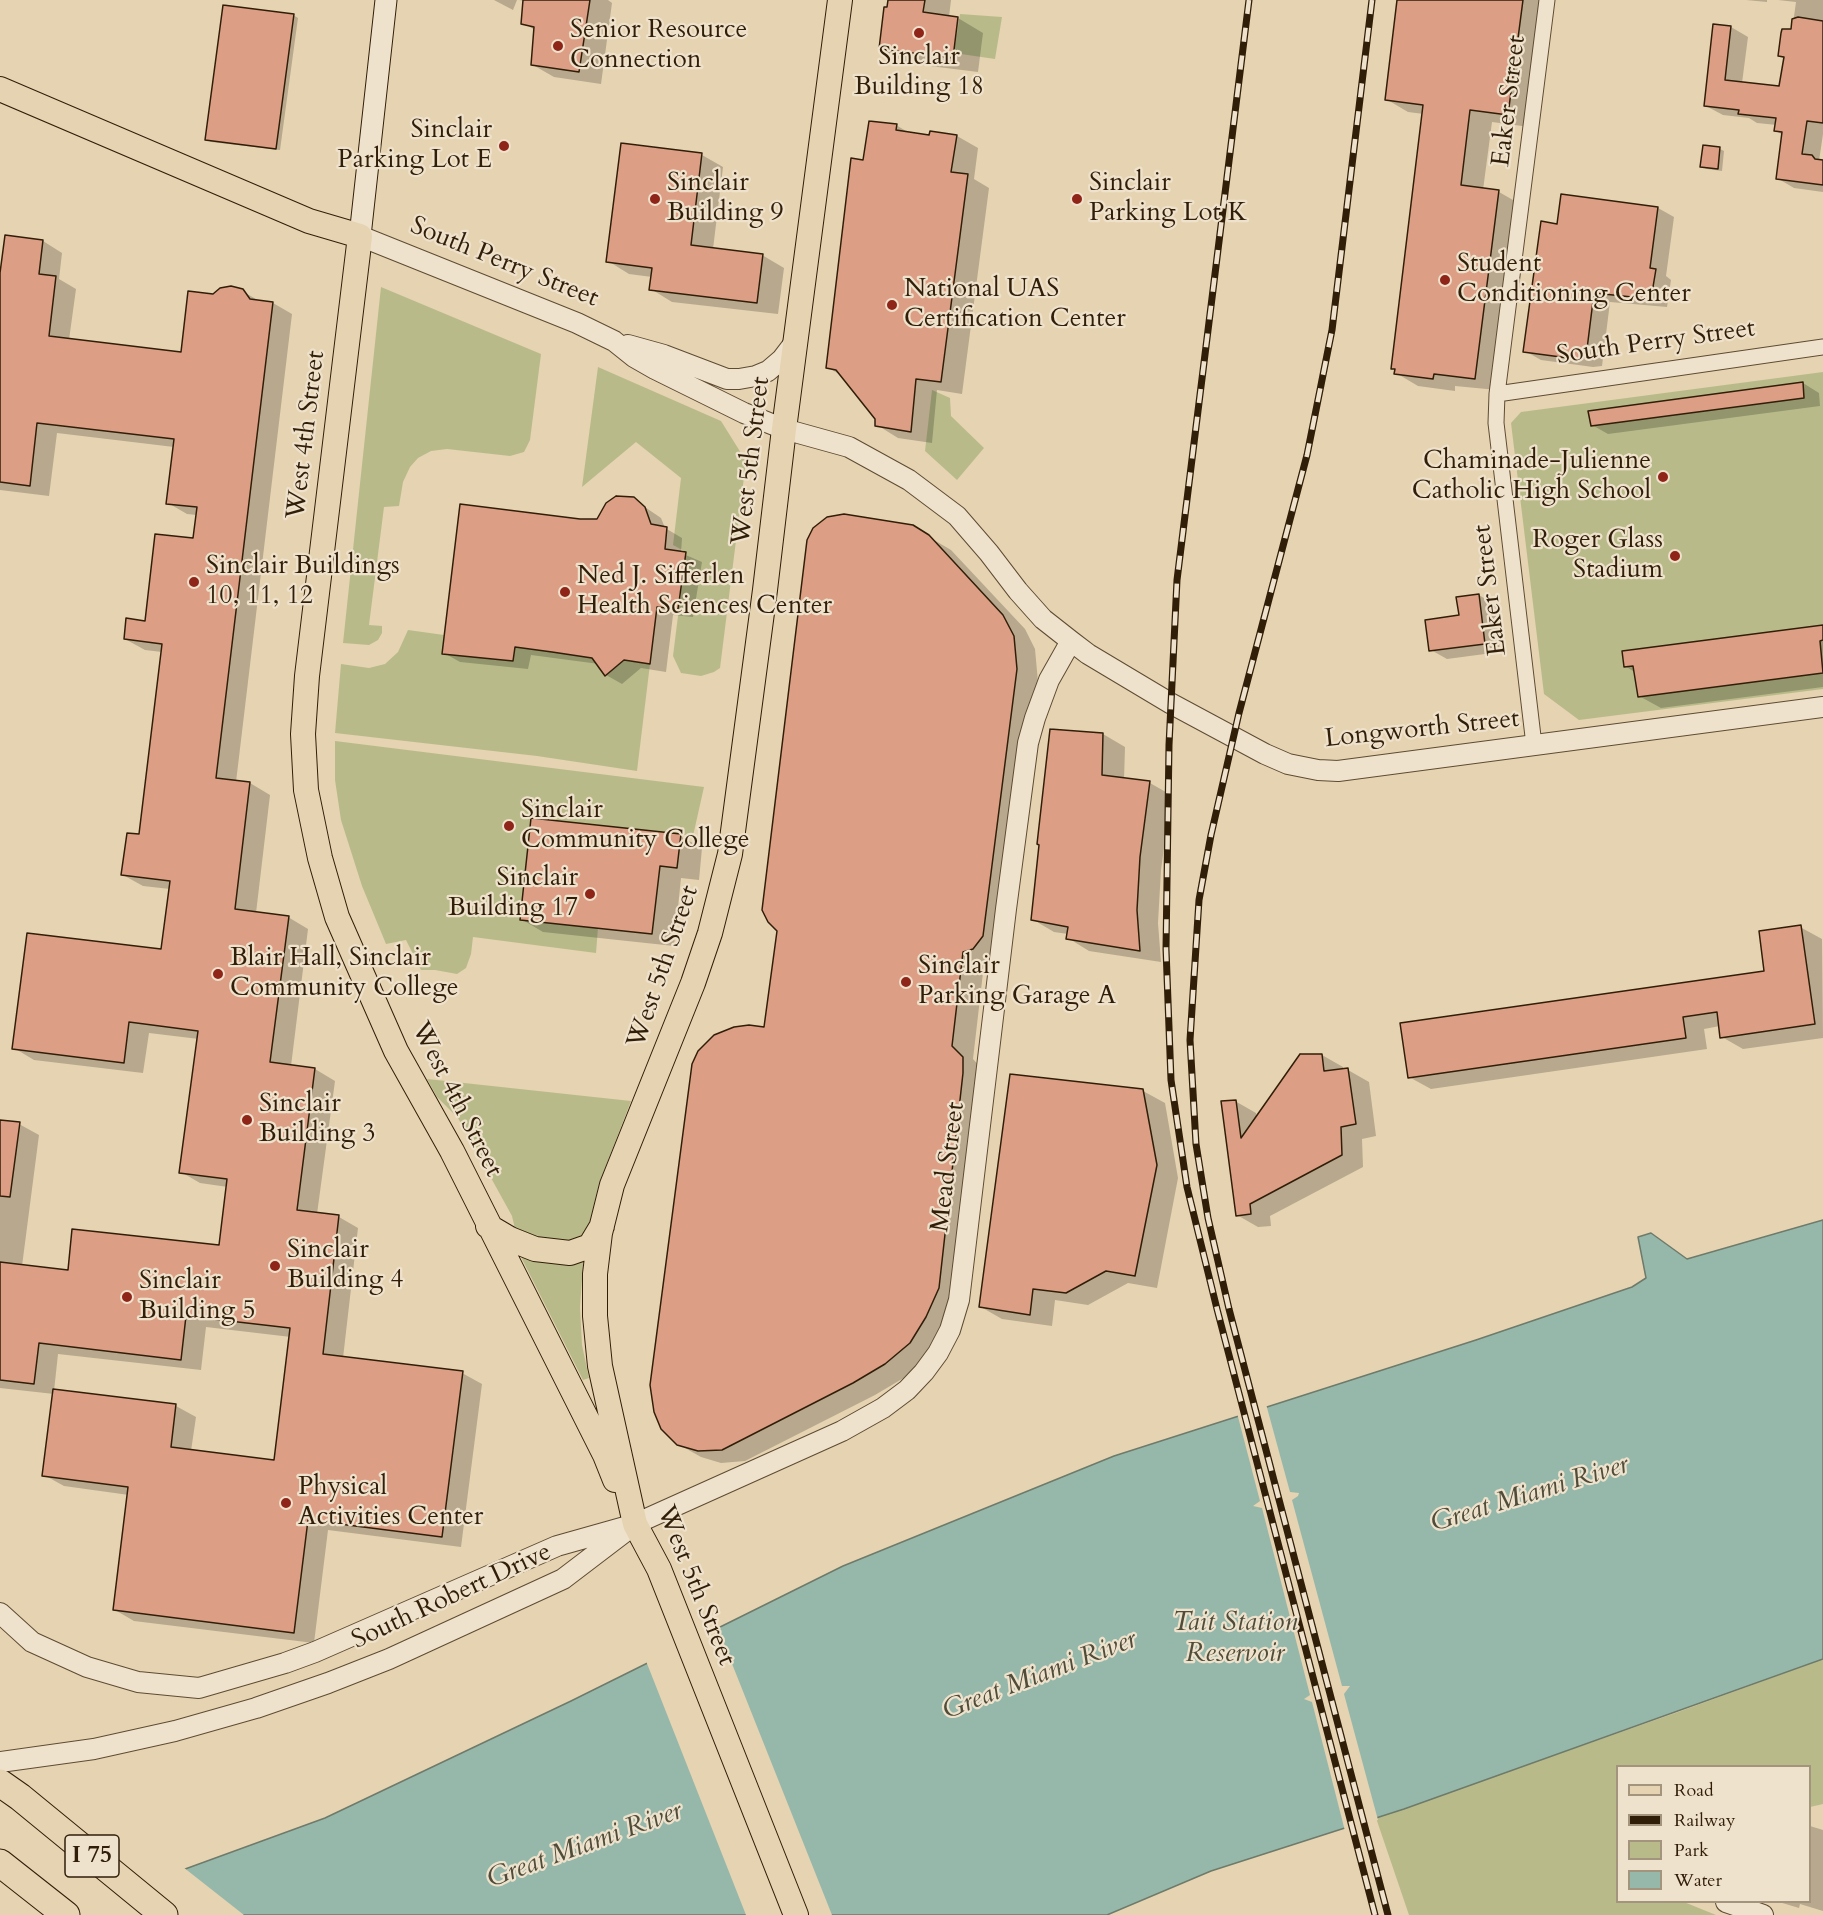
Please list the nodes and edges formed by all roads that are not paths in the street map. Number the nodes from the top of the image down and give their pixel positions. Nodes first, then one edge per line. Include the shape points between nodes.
1 (386, 0) edge
2 (840, 0) edge
3 (1547, 0) edge
4 (0, 89) edge
5 (360, 236) junction
6 (614, 340) junction
7 (795, 342) junction
8 (1823, 347) edge
9 (1497, 394) junction
10 (784, 429) junction
11 (965, 526) joint
12 (1071, 642) junction
13 (1823, 707) edge
14 (1534, 745) junction
15 (488, 1226) junction
16 (602, 1226) junction
17 (635, 1524) junction
18 (0, 1613) edge
19 (0, 1764) edge
20 (10, 1790) edge
21 (0, 1863) edge
22 (0, 1874) edge
23 (1729, 1903) edge
24 (64, 1915) edge
25 (164, 1915) edge
26 (796, 1915) edge
27 (1763, 1915) edge

1 - 5 main road, West 4th Street
2 - 7 main road, West 5th Street
3 - 9 street, Eaker Street
4 - 5 main road, South Perry Street via 309,221
5 - 6 street, South Perry Street
5 - 15 main road, West 4th Street via 306,683 306,790 337,917 396,1051 452,1151
6 - 7 street via 727,379 768,371
6 - 10 street, South Perry Street via 655,369
7 - 10 main road, West 5th Street
8 - 9 street, South Perry Street
9 - 14 street, Eaker Street via 1496,423
10 - 11 street, South Perry Street via 849,447 909,480
10 - 16 main road, West 5th Street via 726,871 693,983 625,1149
11 - 12 street, Longworth Street via 1030,605
12 - 14 street, Longworth Street via 1170,702 1288,764 1338,771
12 - 17 street, Mead Street via 1049,680 1028,743 959,1300 950,1330 924,1372 883,1408 842,1431
13 - 14 street, Longworth Street
15 - 16 main road via 534,1249 570,1253 590,1246
15 - 17 main road, West 4th Street via 605,1455
16 - 17 main road, West 5th Street via 595,1274 600,1366
17 - 18 street, South Robert Drive via 557,1546 315,1652 199,1688 138,1682 87,1667 32,1642
17 - 19 street, South Robert Drive via 562,1579 328,1683 175,1731
17 - 26 main road, West 5th Street via 659,1569
19 - 20 highway
20 - 25 highway, I 75
21 - 24 highway, I 75
22 - 24 highway
23 - 27 street

